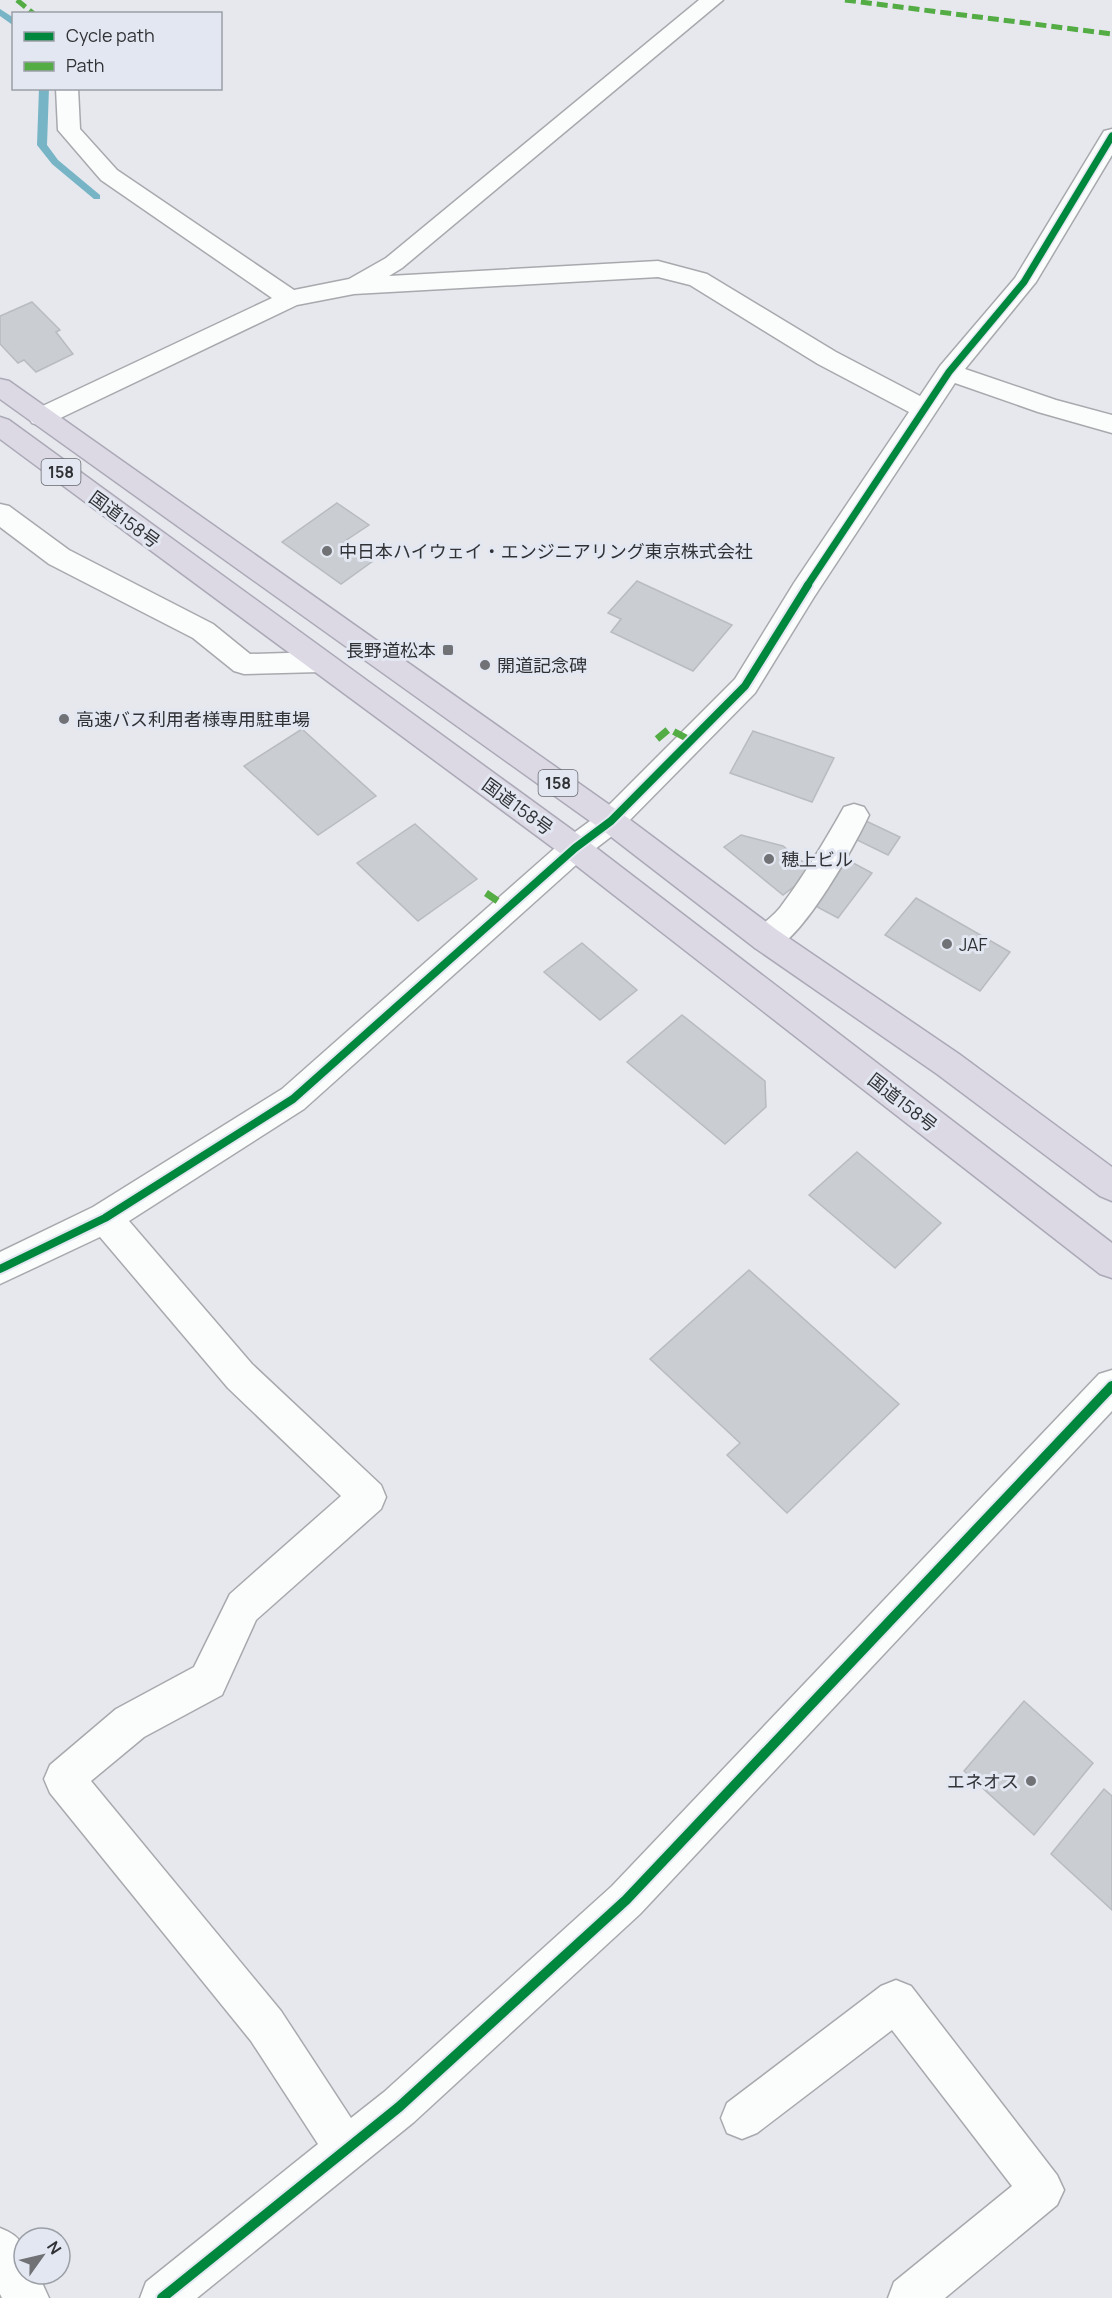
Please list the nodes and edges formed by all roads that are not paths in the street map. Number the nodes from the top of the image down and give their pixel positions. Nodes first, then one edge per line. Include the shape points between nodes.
1 (712, 0) edge
2 (67, 90) edge
3 (1112, 136) edge
4 (354, 286) junction
5 (290, 299) junction
6 (949, 372) junction
7 (0, 387) edge
8 (924, 409) junction
9 (41, 417) junction
10 (1112, 423) edge
11 (0, 426) edge
12 (0, 453) edge
13 (0, 513) edge
14 (121, 517) junction
15 (320, 662) junction
16 (854, 815) dead end
17 (611, 821) junction
18 (575, 848) junction
19 (766, 939) junction
20 (1112, 1186) edge
21 (105, 1218) junction
22 (3, 1259) edge
23 (1112, 1263) edge
24 (1112, 1386) edge
25 (742, 2118) dead end
26 (348, 2150) junction
27 (0, 2250) edge
28 (27, 2298) edge
29 (162, 2298) edge
30 (910, 2298) edge

1 - 4 street via 394,263
2 - 5 street via 69,130 109,175
3 - 6 street via 1024,282
4 - 5 street
4 - 8 street via 657,269 698,279 827,358
5 - 9 street
6 - 8 street
6 - 10 street via 1047,406
7 - 9 highway, 国道158号 / 158
8 - 17 street via 804,590 746,686
9 - 17 highway, 国道158号 / 158
11 - 14 highway, 国道158号 / 158
12 - 14 highway
13 - 15 street via 59,557 202,631 244,664
14 - 15 highway, 国道158号 / 158
15 - 18 highway, 国道158号 / 158
16 - 19 street via 843,839 791,917
17 - 18 street
17 - 19 highway, 国道158号 / 158
18 - 21 street via 293,1099
18 - 23 highway, 国道158号 / 158
19 - 20 highway, 国道158号 / 158 via 948,1064
21 - 22 street
21 - 26 street via 240,1376 368,1497 243,1607 208,1681 130,1723 64,1779 266,2026
24 - 26 street via 626,1900
25 - 30 street via 896,2001 1042,2190
26 - 29 street
27 - 28 street

